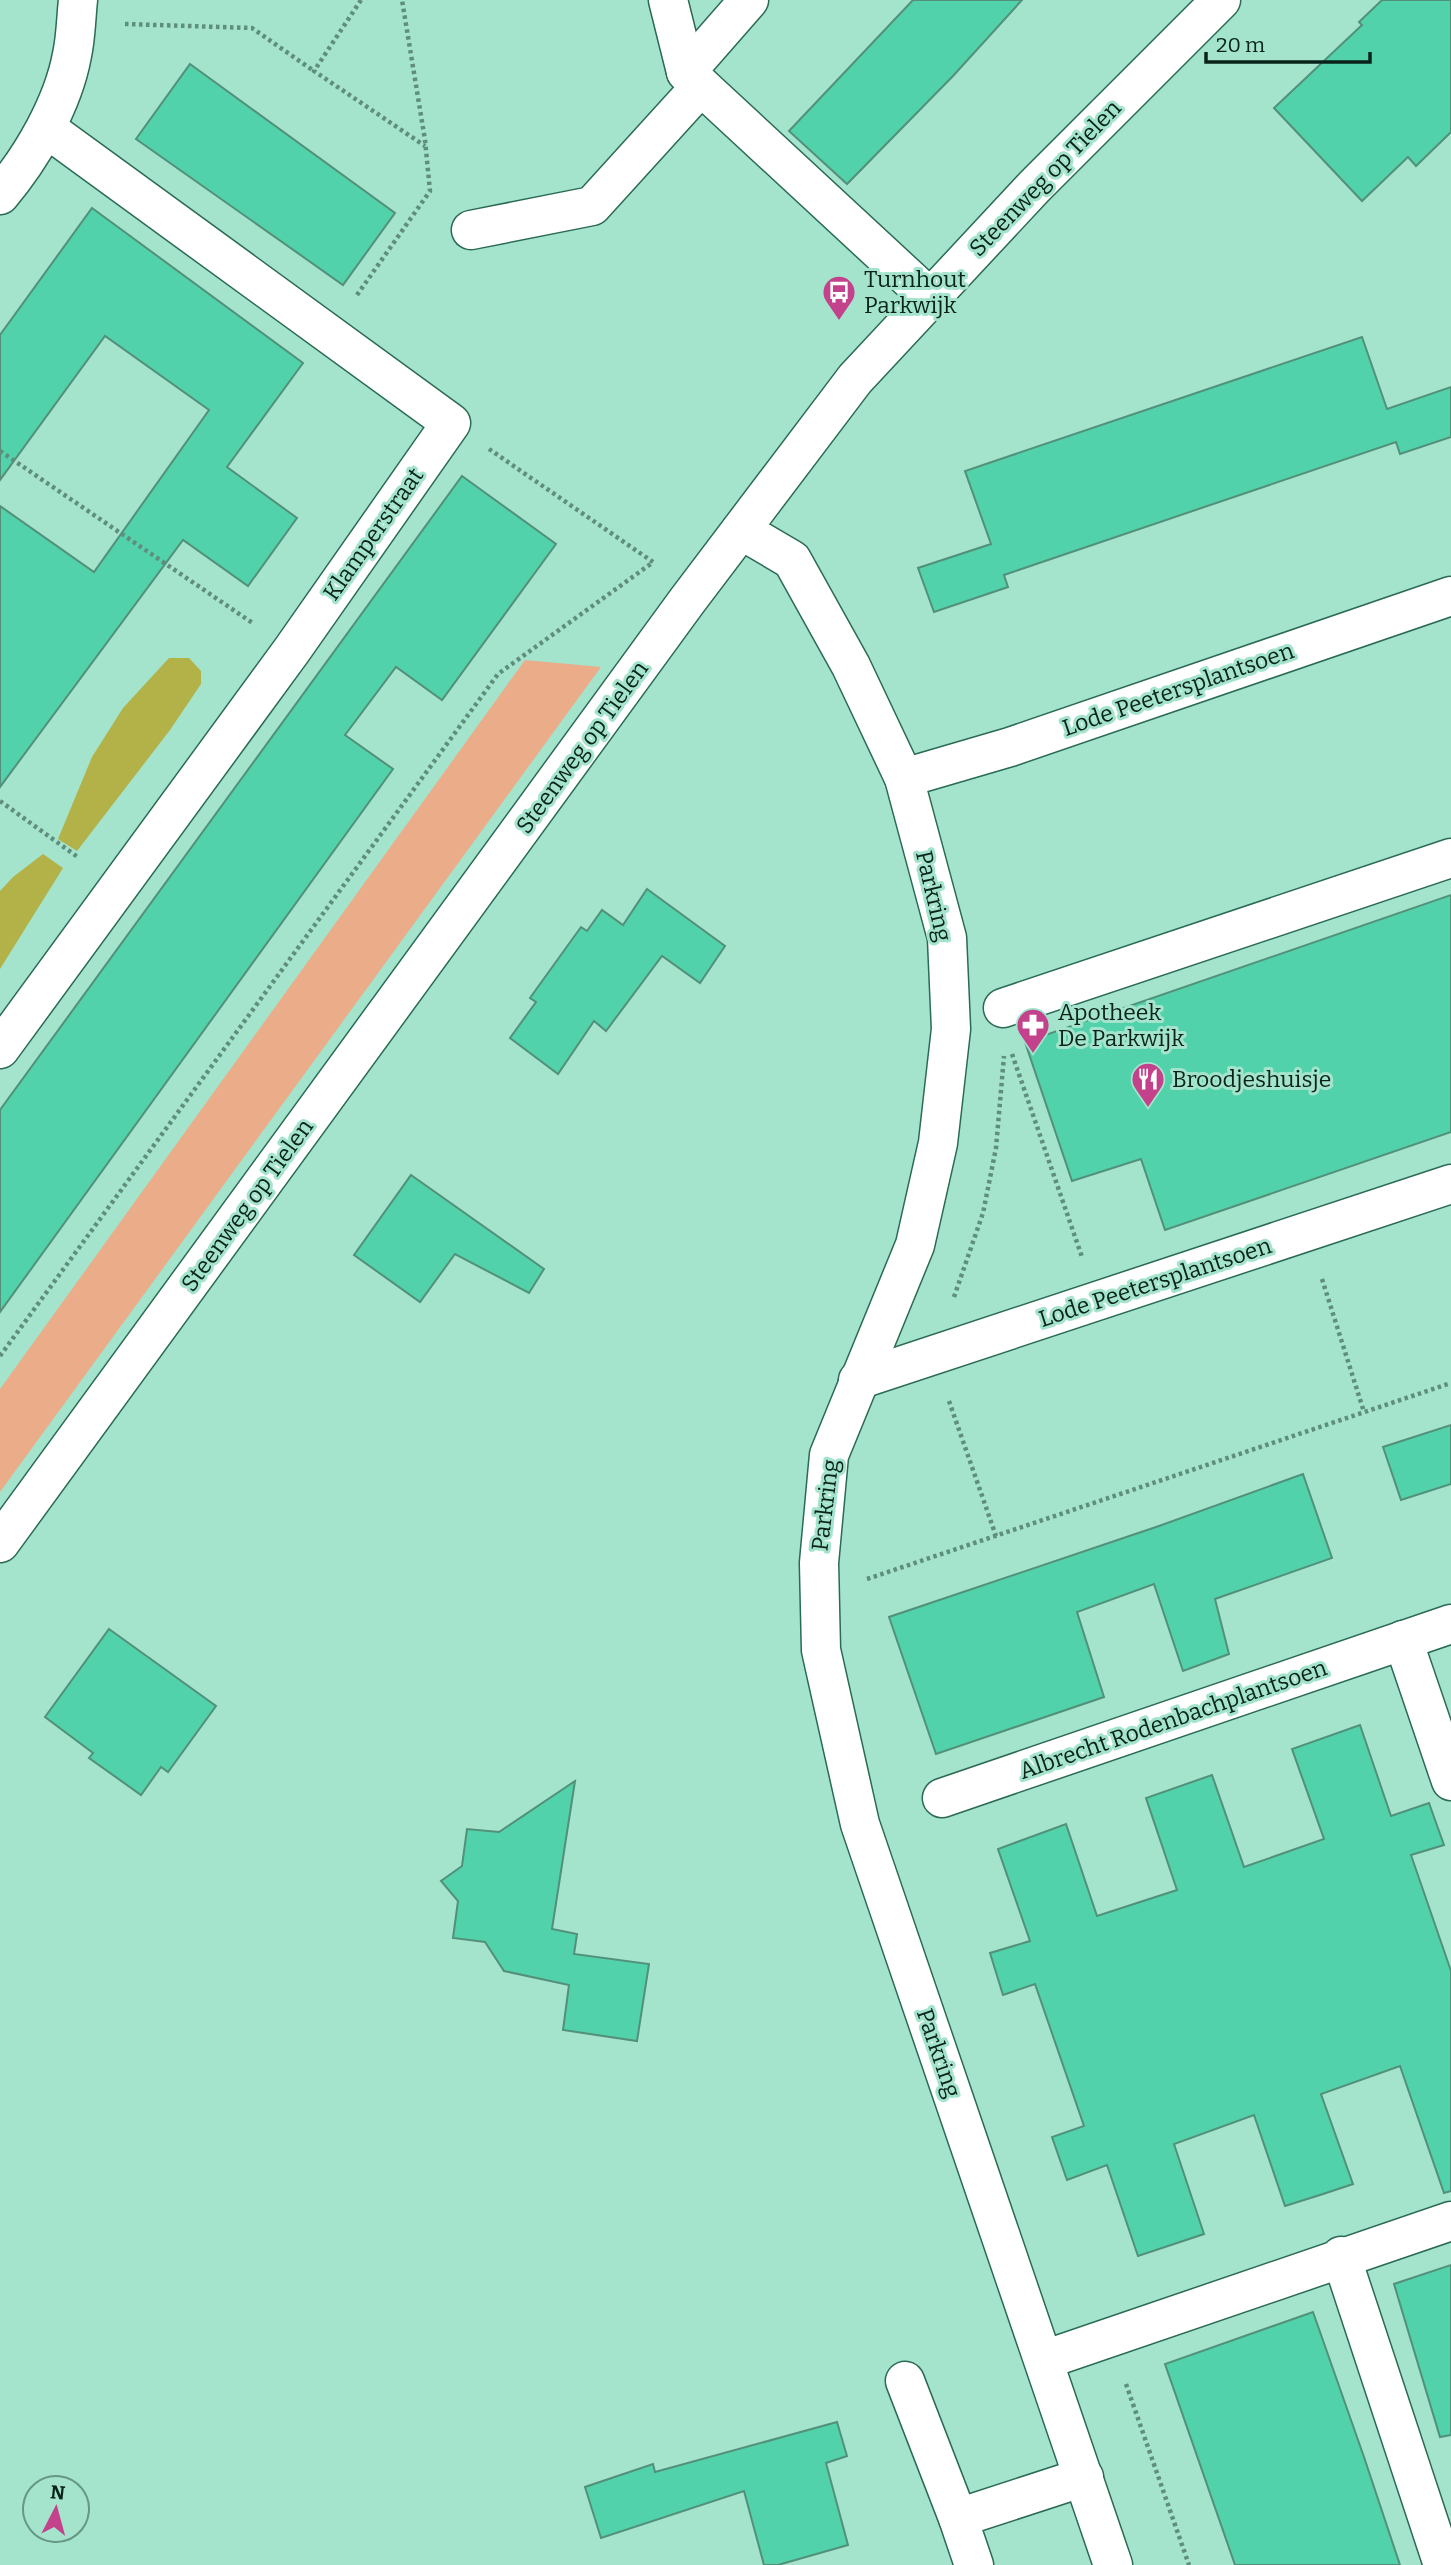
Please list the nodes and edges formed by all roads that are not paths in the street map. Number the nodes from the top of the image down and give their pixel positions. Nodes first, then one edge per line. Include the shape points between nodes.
1 (668, 0) edge
2 (749, 0) edge
3 (1221, 0) edge
4 (77, 12) edge
5 (693, 79) junction
6 (46, 128) junction
7 (0, 195) edge
8 (471, 230) dead end
9 (930, 298) junction
10 (741, 530) junction
11 (1451, 596) edge
12 (904, 778) junction
13 (1451, 858) edge
14 (1003, 1008) dead end
15 (0, 1049) edge
16 (1451, 1184) edge
17 (858, 1380) junction
18 (0, 1543) edge
19 (1451, 1624) edge
20 (1403, 1640) junction
21 (1451, 1781) edge
22 (942, 1798) dead end
23 (1451, 2221) edge
24 (1341, 2256) junction
25 (1044, 2360) junction
26 (905, 2381) dead end
27 (1084, 2477) junction
28 (958, 2518) junction
29 (974, 2565) edge
30 (1113, 2565) edge
31 (1443, 2565) edge

1 - 5 street
2 - 5 street
3 - 9 street, Steenweg op Tielen
4 - 6 street via 72,54
5 - 8 street via 592,206
5 - 9 street
6 - 7 street
6 - 15 street, Klamperstraat via 451,423 292,650
9 - 10 street, Steenweg op Tielen via 855,379
10 - 12 street, Parkring via 792,561 851,666
10 - 18 street, Steenweg op Tielen
11 - 12 street, Lode Peetersplantsoen via 1010,747
12 - 17 street, Parkring via 947,938 950,1040 938,1143 915,1245
13 - 14 street
16 - 17 street, Lode Peetersplantsoen
17 - 25 street, Parkring via 829,1455 819,1563 821,1650 860,1824
19 - 20 street, Albrecht Rodenbachplantsoen
20 - 21 street
20 - 22 street, Albrecht Rodenbachplantsoen
23 - 24 street
24 - 25 street
24 - 31 street
25 - 27 street, Parkring
26 - 28 street
27 - 28 street
27 - 30 street, Parkring
28 - 29 street

